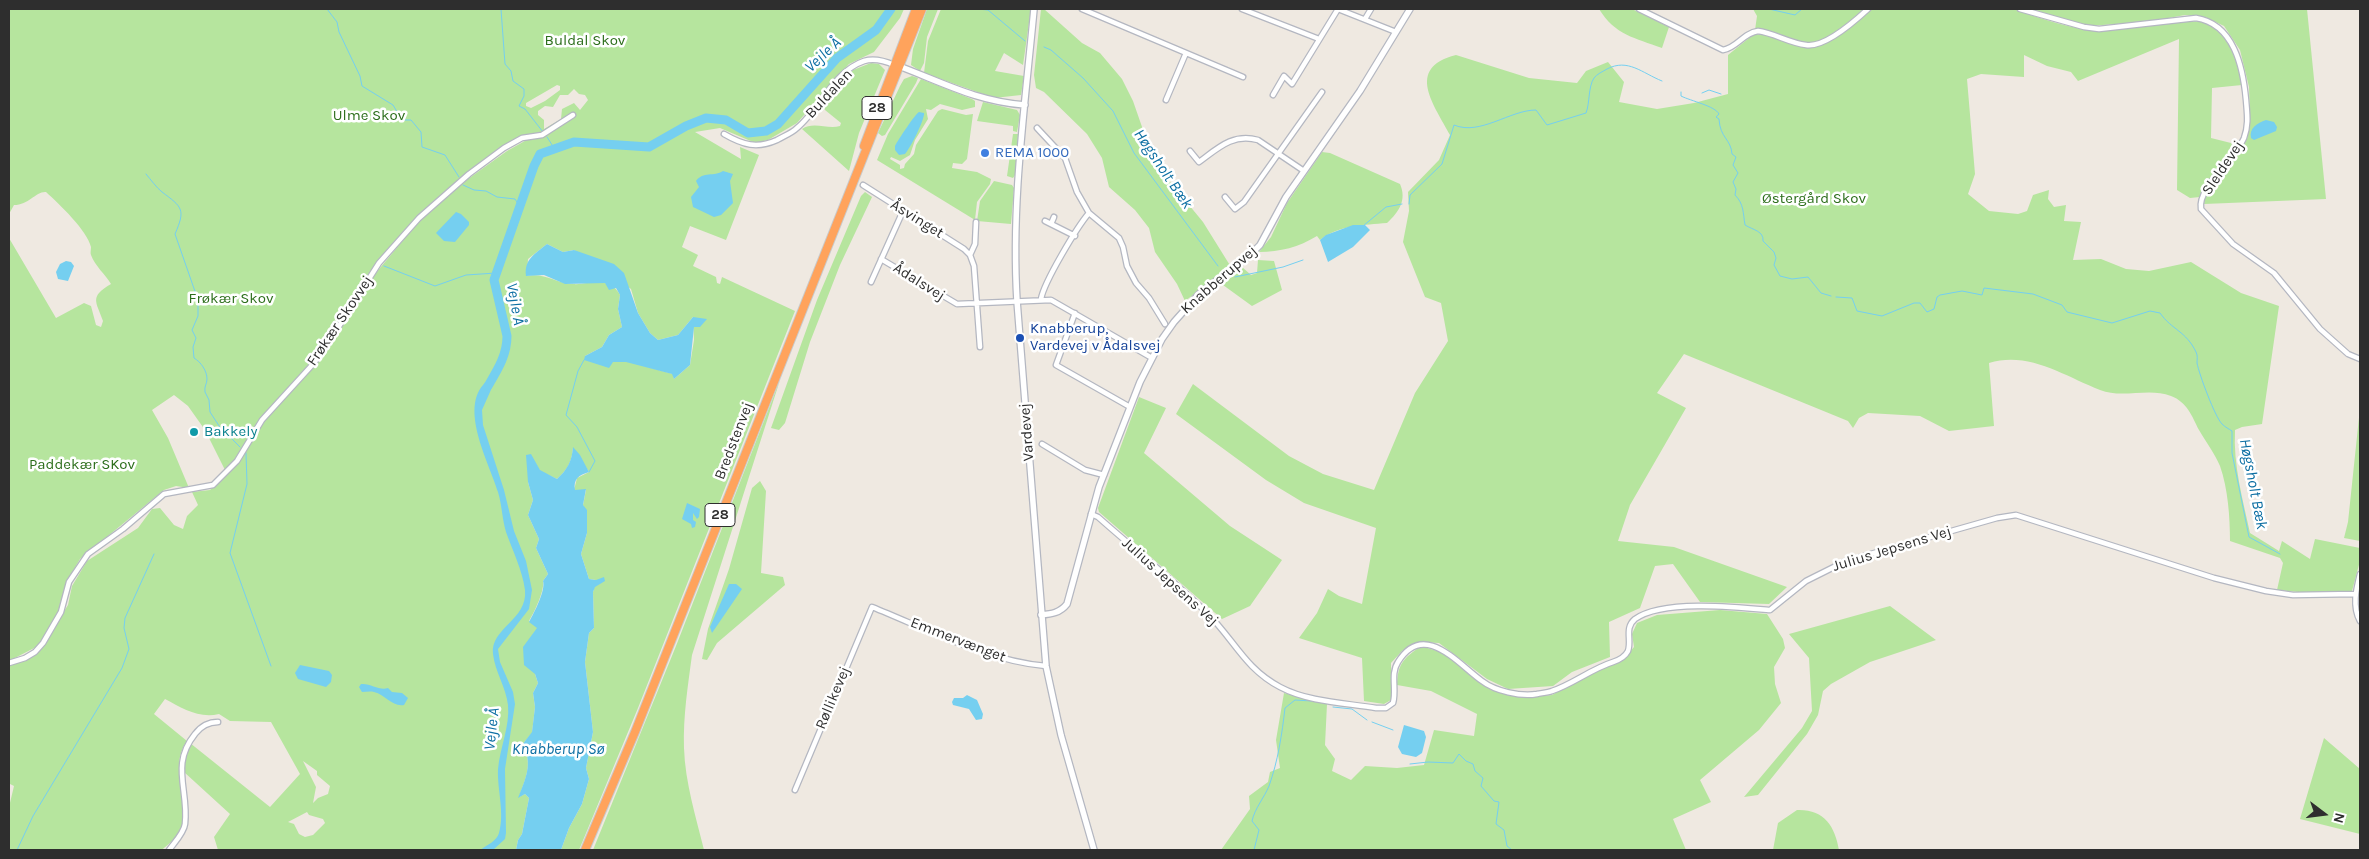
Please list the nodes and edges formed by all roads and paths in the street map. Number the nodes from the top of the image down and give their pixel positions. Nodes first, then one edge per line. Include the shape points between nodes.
1 (916, 9) edge
2 (922, 9) edge
3 (1034, 9) edge
4 (1082, 9) edge
5 (1242, 9) edge
6 (1338, 9) edge
7 (1371, 9) edge
8 (1410, 9) edge
9 (1639, 9) edge
10 (1868, 9) edge
11 (2020, 9) edge
12 (1365, 19) junction
13 (1396, 32) junction
14 (1319, 40) junction
15 (1186, 53) junction
16 (897, 66) junction
17 (1243, 77) dead end
18 (1322, 92) dead end
19 (1273, 95) dead end
20 (1166, 100) dead end
21 (1025, 105) junction
22 (573, 115) dead end
23 (1037, 128) dead end
24 (724, 134) dead end
25 (1190, 151) dead end
26 (1279, 155) junction
27 (1304, 171) junction
28 (863, 185) dead end
29 (1225, 197) dead end
30 (903, 211) junction
31 (1089, 213) junction
32 (1054, 217) dead end
33 (1045, 221) dead end
34 (976, 222) dead end
35 (1051, 224) junction
36 (1074, 236) junction
37 (970, 255) junction
38 (881, 259) junction
39 (871, 282) dead end
40 (1041, 299) junction
41 (1017, 301) junction
42 (977, 305) junction
43 (1075, 313) junction
44 (1161, 317) junction
45 (1155, 320) dead end
46 (1165, 324) dead end
47 (980, 347) dead end
48 (1152, 358) junction
49 (2360, 360) edge
50 (1130, 408) junction
51 (1042, 444) dead end
52 (1104, 475) junction
53 (1091, 514) junction
54 (2360, 574) edge
55 (2355, 594) junction
56 (872, 606) joint
57 (1041, 615) junction
58 (2360, 621) edge
59 (9, 663) edge
60 (1046, 666) junction
61 (218, 722) dead end
62 (795, 790) dead end
63 (169, 850) edge
64 (585, 850) edge
65 (1094, 850) edge

1 - 16 highway, Bredstenvej / 28
2 - 16 highway, Bredstenvej / 28
3 - 21 street, Vardevej
4 - 15 street
5 - 14 street
6 - 12 street
6 - 14 street
7 - 12 street
8 - 13 street, Knabberupvej
9 - 10 street via 1723,50 1750,32 1758,31 1814,45
11 - 49 street, Sleldevej via 2099,29 2196,18 2218,27 2236,51 2247,128 2242,142 2203,194 2201,209 2233,244 2274,273 2320,329 2348,354
12 - 13 street
13 - 27 street, Knabberupvej via 1360,91
14 - 19 street via 1292,84 1284,76
15 - 17 street
15 - 20 street
16 - 21 street, Buldalen via 978,98
16 - 24 street, Buldalen via 876,60 857,64 844,74 797,128 769,144 753,146
16 - 64 highway, Bredstenvej / 28 via 872,138 863,153 635,732
18 - 26 street
21 - 41 street, Vardevej via 1014,224
22 - 59 street, Frøkær Skovvej via 542,134 522,138 504,148 419,218 378,263 329,342 262,420 237,461 213,485 164,494 88,554 69,582 61,612 43,643 25,658
23 - 31 street via 1065,158 1077,192
25 - 26 street via 1199,162 1226,142 1243,137 1258,140
26 - 27 street
26 - 29 street via 1251,194 1235,209
27 - 48 street, Knabberupvej via 1260,245 1186,307
28 - 30 street, Åsvinget
30 - 37 street, Åsvinget
30 - 38 street
31 - 36 street
31 - 44 street via 1119,238 1132,274
32 - 35 street
33 - 35 street
34 - 37 street
35 - 36 street
36 - 40 street
37 - 42 street
38 - 39 street
38 - 42 street, Ådalsvej via 951,302
40 - 41 street, Ådalsvej
40 - 43 street via 1057,302
41 - 42 street, Ådalsvej
41 - 57 street, Vardevej
42 - 47 street
43 - 48 street
43 - 50 street via 1056,365
44 - 45 street
44 - 46 street
48 - 50 street, Knabberupvej
50 - 52 street, Knabberupvej
51 - 52 street via 1085,470
52 - 53 street, Knabberupvej
53 - 55 street, Julius Jepsens Vej via 1207,613 1226,632 1243,659 1270,682 1297,694 1376,708 1386,708 1393,703 1397,663 1417,646 1434,646 1448,652 1483,682 1499,689 1533,695 1552,691 1623,657 1628,652 1628,629 1642,616 1698,606 1770,610 1806,581 1846,561 2016,515 2214,578 2266,591 2293,596
53 - 57 street, Knabberupvej via 1067,604 1063,610
54 - 55 street
55 - 58 street
56 - 60 street, Emmervænget via 1000,658
56 - 62 street, Røllikevej
57 - 60 street, Vardevej
60 - 65 street, Vardevej via 1059,726
61 - 63 street via 211,722 196,732 182,757 184,827

